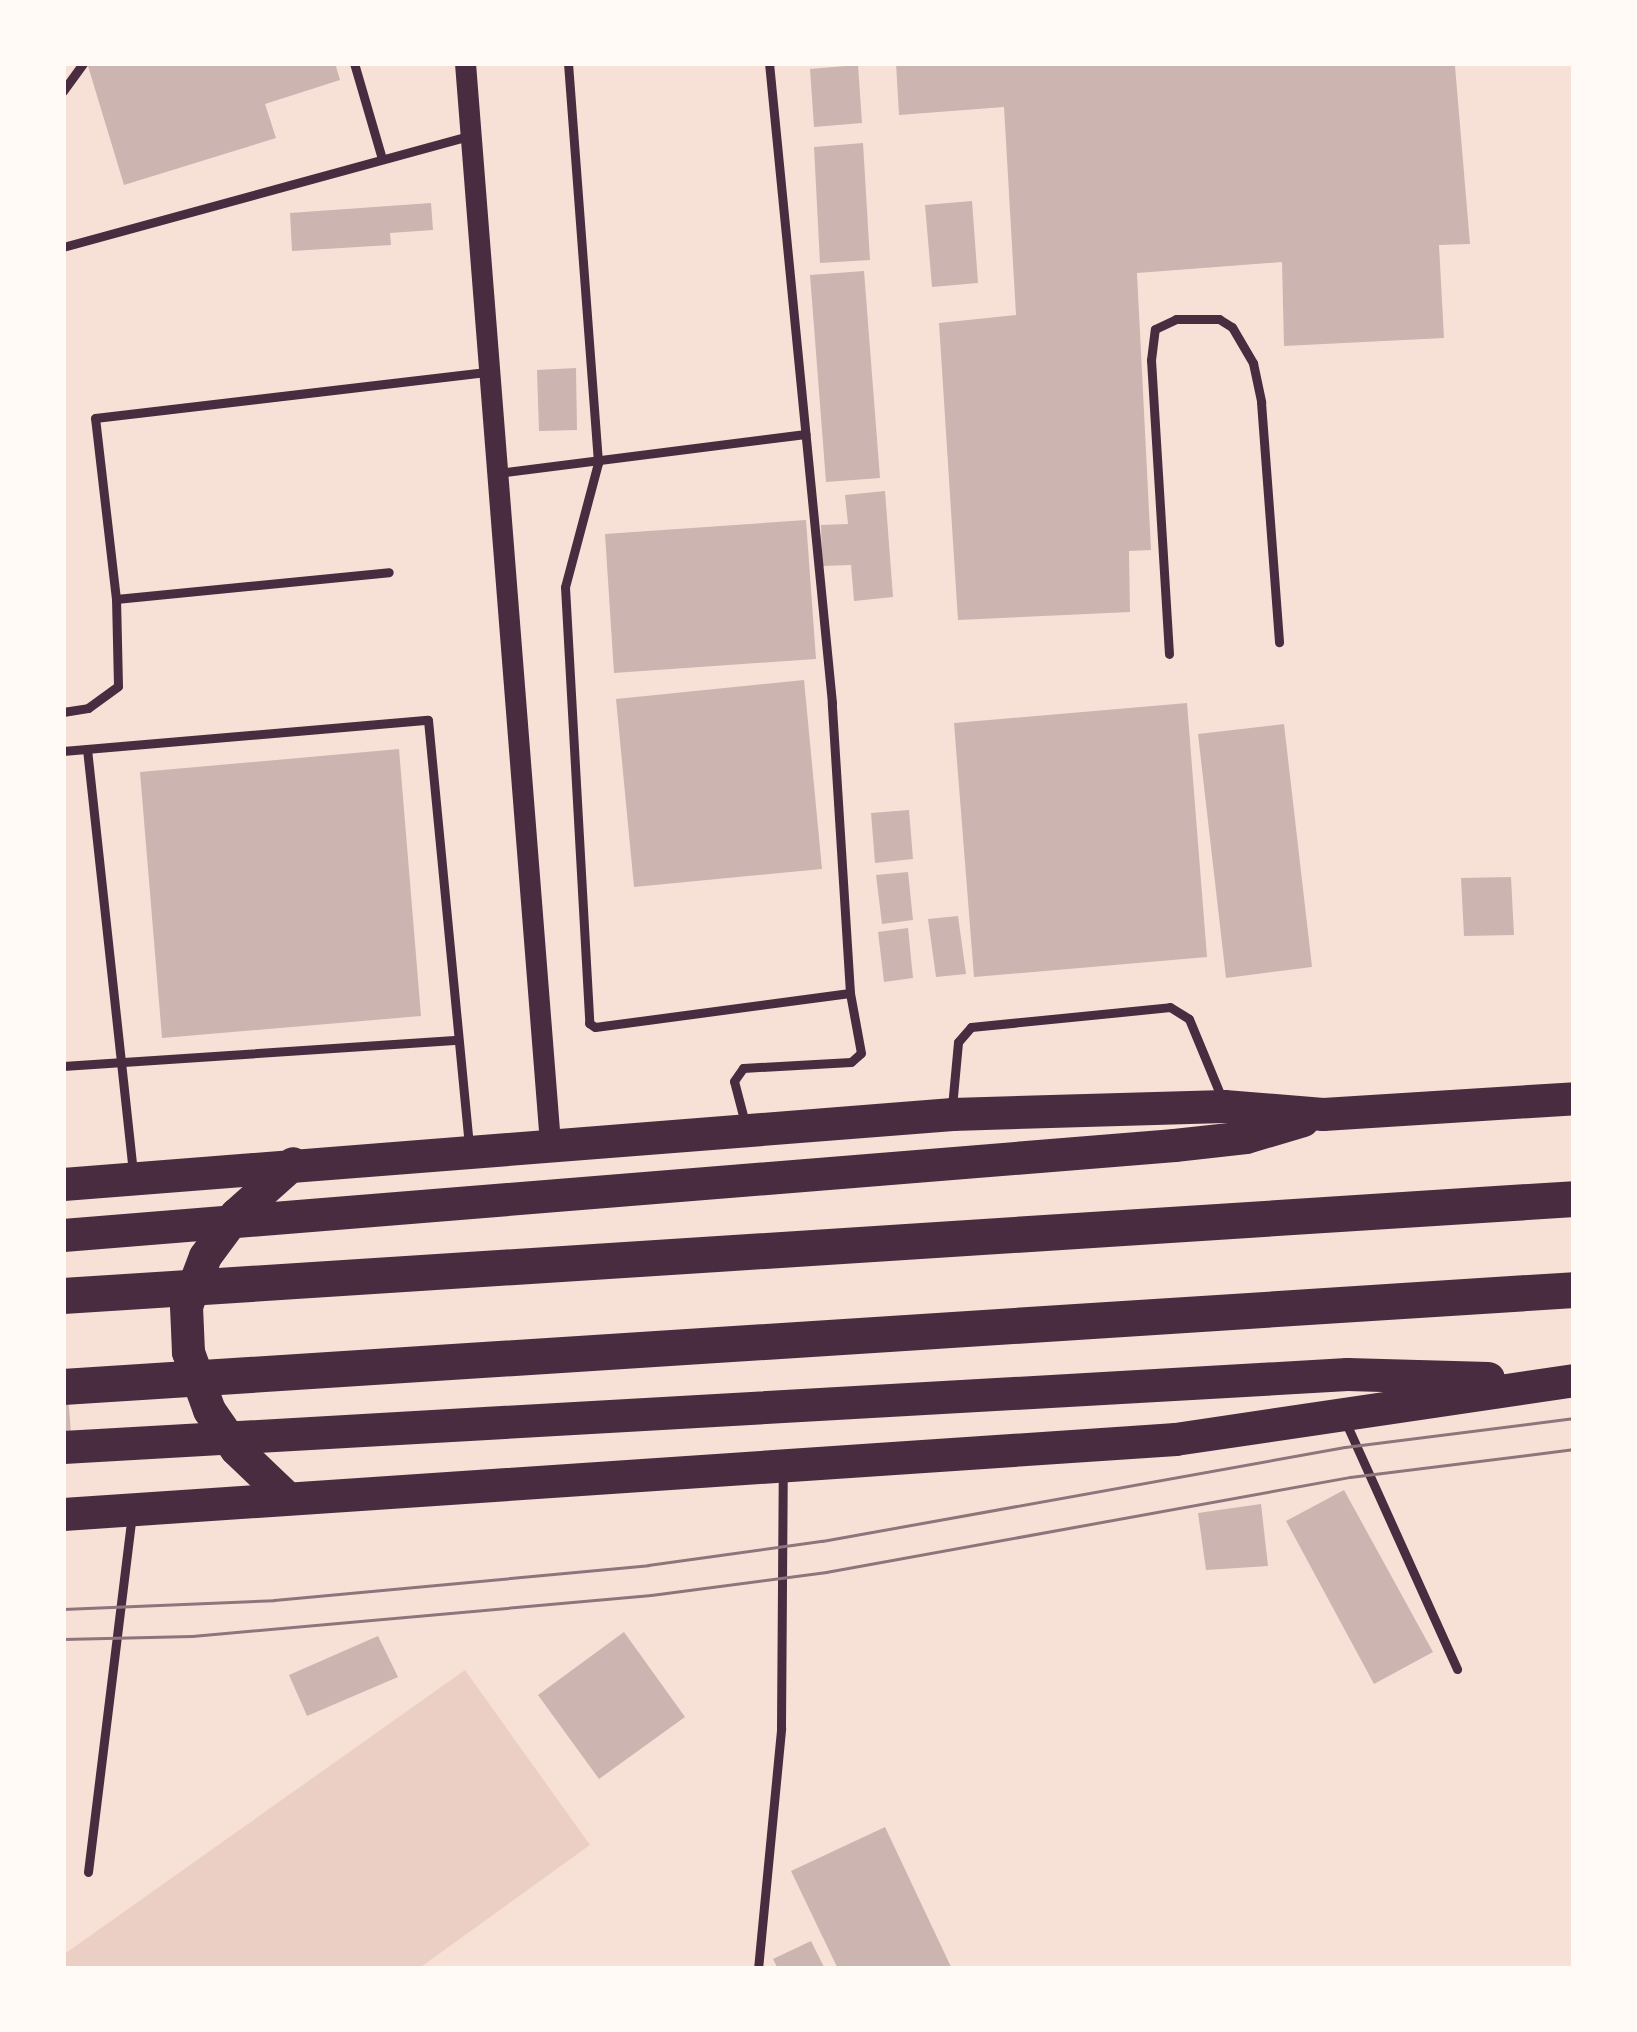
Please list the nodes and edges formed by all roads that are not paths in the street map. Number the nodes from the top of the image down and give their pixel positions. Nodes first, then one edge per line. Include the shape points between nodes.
1 (83, 63) edge
2 (355, 63) edge
3 (465, 63) edge
4 (568, 63) edge
5 (769, 63) edge
6 (63, 91) edge
7 (471, 136) junction
8 (382, 159) junction
9 (63, 247) edge
10 (488, 372) junction
11 (806, 434) junction
12 (598, 463) junction
13 (497, 473) junction
14 (389, 572) dead end
15 (116, 599) junction
16 (1279, 642) dead end
17 (1168, 654) dead end
18 (63, 712) edge
19 (87, 748) junction
20 (63, 751) edge
21 (850, 993) junction
22 (458, 1040) junction
23 (121, 1060) junction
24 (63, 1066) edge
25 (1574, 1099) edge
26 (1224, 1106) junction
27 (952, 1114) junction
28 (1323, 1114) junction
29 (747, 1128) junction
30 (550, 1143) junction
31 (470, 1149) junction
32 (293, 1163) junction
33 (64, 1179) edge
34 (134, 1179) junction
35 (1574, 1199) edge
36 (63, 1235) edge
37 (1574, 1290) edge
38 (63, 1296) edge
39 (1574, 1376) edge
40 (1532, 1382) junction
41 (63, 1387) edge
42 (1342, 1414) junction
43 (63, 1448) edge
44 (783, 1465) junction
45 (284, 1495) junction
46 (132, 1508) junction
47 (63, 1514) edge
48 (1457, 1669) dead end
49 (88, 1873) dead end
50 (758, 1969) edge

1 - 6 lane
2 - 8 lane
3 - 7 street
4 - 12 lane
5 - 11 lane
7 - 8 lane
7 - 10 street
8 - 9 lane
10 - 13 street
10 - 15 lane via 95,418
11 - 12 lane
11 - 21 lane
12 - 13 lane
12 - 21 lane via 565,587 589,1023
13 - 30 street
14 - 15 lane
15 - 18 lane via 118,686 88,708
16 - 17 lane via 1253,363 1219,319 1176,319 1155,329 1151,360
19 - 20 lane
19 - 22 lane via 428,721
19 - 23 lane
21 - 29 lane via 861,1053 851,1062 743,1068 734,1081
22 - 23 lane
22 - 31 lane
23 - 24 lane
23 - 34 lane
25 - 28 highway
26 - 27 highway
26 - 27 lane via 1189,1019 1170,1006 971,1027 958,1042
26 - 28 highway
27 - 29 highway
28 - 36 highway via 1246,1137
29 - 30 highway
30 - 31 highway
31 - 32 highway
32 - 34 highway
32 - 45 highway via 236,1214 205,1256 186,1306 188,1352 208,1410
33 - 34 highway
35 - 38 highway
37 - 41 highway
39 - 40 highway
40 - 42 highway
40 - 43 highway via 1435,1372 1248,1379
42 - 44 highway via 1174,1438
42 - 48 lane
44 - 45 highway
44 - 50 lane via 781,1728
45 - 46 highway
46 - 47 highway
46 - 49 lane

